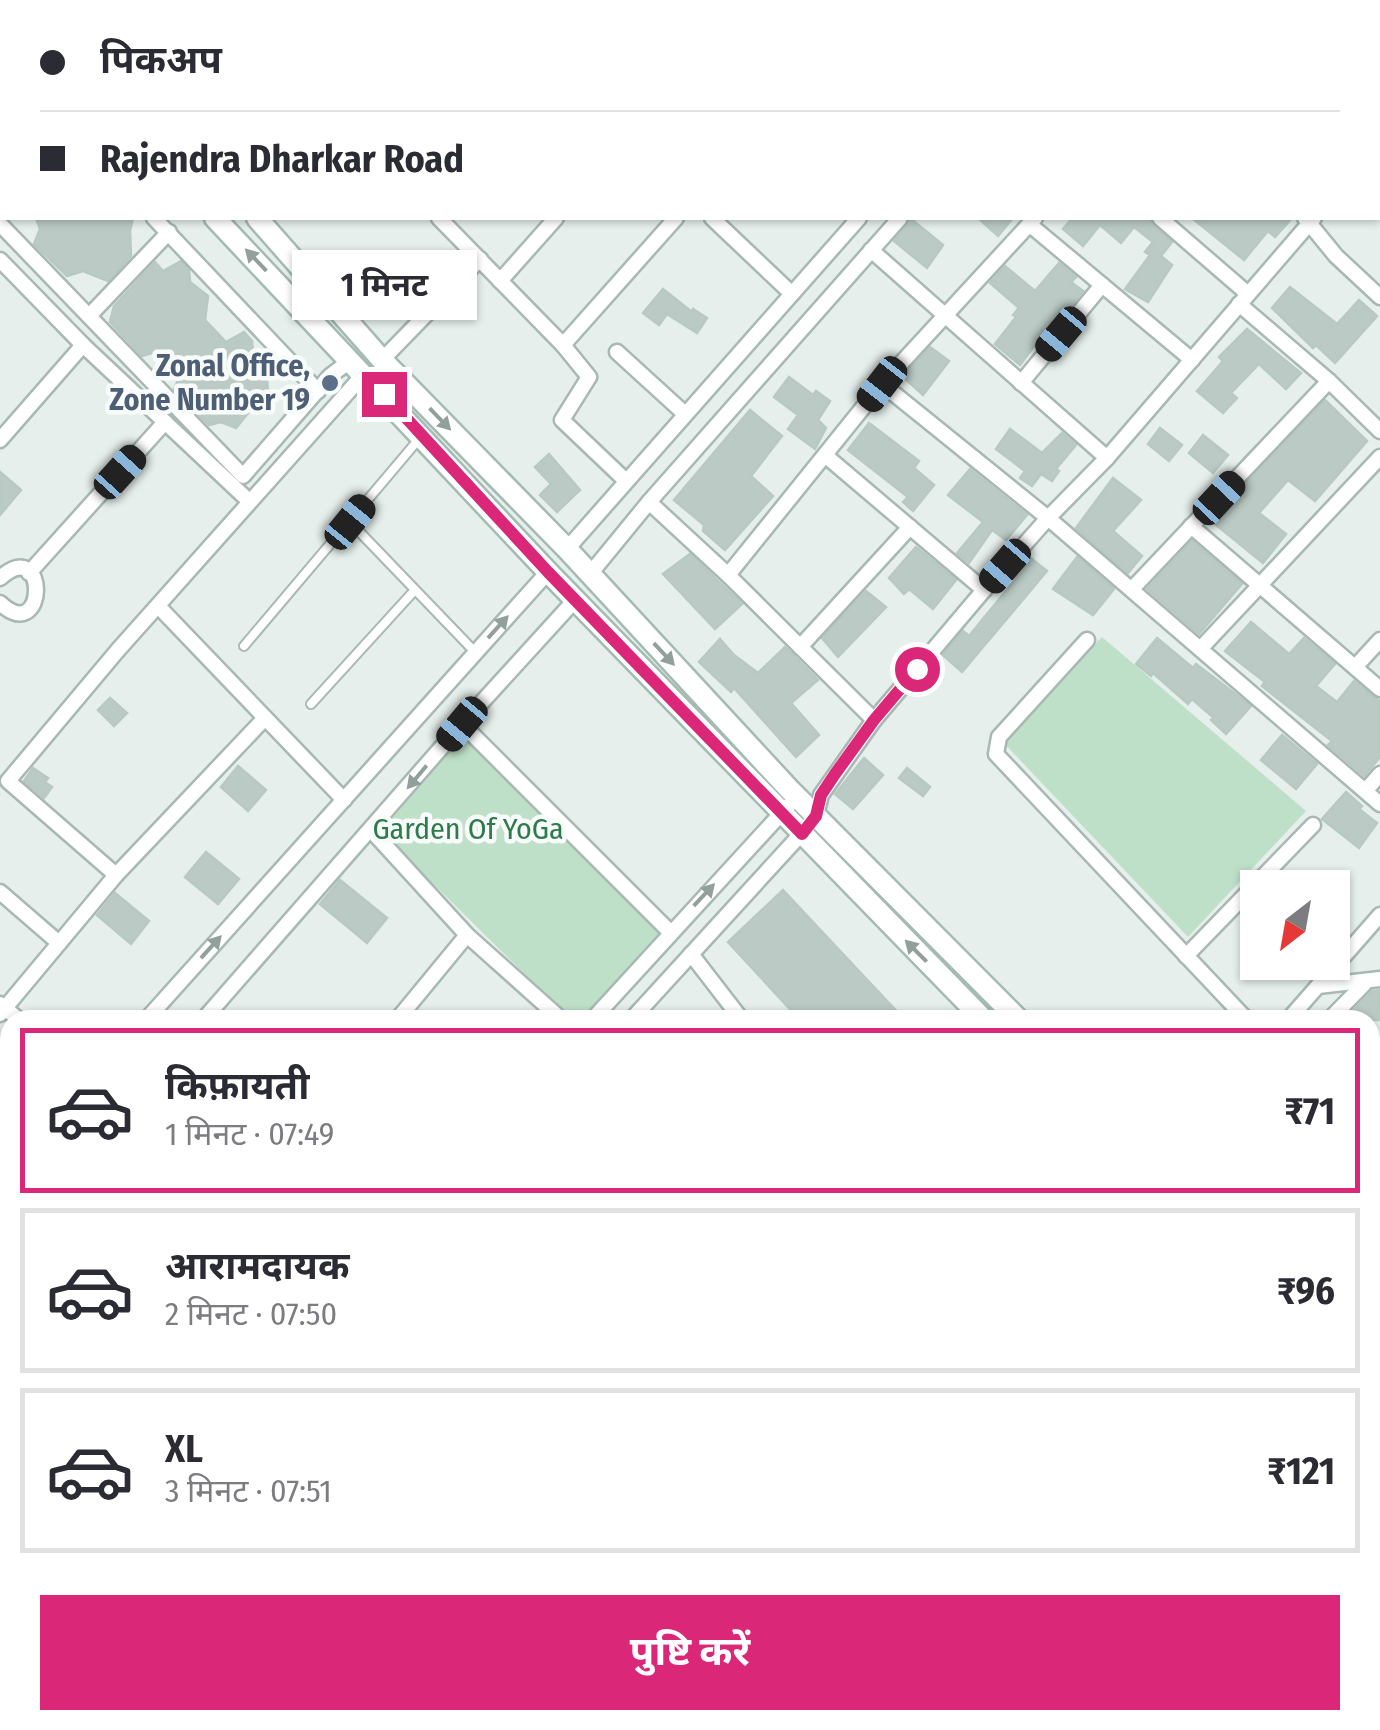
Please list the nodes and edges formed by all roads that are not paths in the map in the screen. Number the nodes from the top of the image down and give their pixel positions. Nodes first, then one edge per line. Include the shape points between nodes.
1 (156, 220) edge
2 (217, 220) edge
3 (259, 220) edge
4 (441, 220) edge
5 (554, 220) edge
6 (674, 220) edge
7 (714, 220) edge
8 (857, 220) edge
9 (898, 220) edge
10 (1162, 220) edge
11 (1308, 220) edge
12 (1310, 220) edge
13 (1032, 221) edge
14 (0, 224) edge
15 (169, 232) junction
16 (872, 250) junction
17 (480, 260) junction
18 (2, 267) edge
19 (500, 280) junction
20 (1102, 285) junction
21 (1379, 293) edge
22 (792, 294) junction
23 (1243, 299) junction
24 (942, 315) junction
25 (90, 316) junction
26 (83, 345) junction
27 (562, 345) junction
28 (617, 352) dead end
29 (382, 360) junction
30 (1192, 360) junction
31 (358, 367) junction
32 (1329, 382) junction
33 (1020, 383) junction
34 (882, 384) junction
35 (318, 391) junction
36 (685, 414) junction
37 (165, 422) junction
38 (1380, 432) edge
39 (422, 435) junction
40 (0, 440) edge
41 (826, 456) junction
42 (1380, 456) edge
43 (1107, 458) junction
44 (625, 480) junction
45 (249, 501) junction
46 (649, 502) junction
47 (1048, 518) junction
48 (350, 522) junction
49 (1191, 526) junction
50 (910, 528) junction
51 (567, 549) junction
52 (29, 572) junction
53 (548, 572) junction
54 (590, 574) junction
55 (728, 574) junction
56 (0, 578) edge
57 (1259, 585) junction
58 (414, 590) junction
59 (984, 590) junction
60 (1132, 590) junction
61 (576, 600) junction
62 (0, 603) edge
63 (159, 607) junction
64 (1087, 640) dead end
65 (1380, 640) edge
66 (244, 646) dead end
67 (800, 647) junction
68 (1200, 648) junction
69 (475, 652) junction
70 (1357, 666) junction
71 (1380, 689) edge
72 (311, 704) dead end
73 (264, 718) junction
74 (874, 720) junction
75 (462, 724) junction
76 (1380, 774) edge
77 (4, 785) edge
78 (1366, 789) junction
79 (344, 800) junction
80 (812, 803) junction
81 (1380, 804) edge
82 (781, 811) junction
83 (1312, 825) dead end
84 (372, 830) junction
85 (802, 834) junction
86 (116, 875) junction
87 (0, 892) edge
88 (1380, 915) edge
89 (670, 932) junction
90 (467, 935) junction
91 (60, 944) junction
92 (691, 954) junction
93 (1186, 956) junction
94 (1372, 982) edge
95 (1318, 986) junction
96 (2, 1009) edge
97 (155, 1010) edge
98 (213, 1010) edge
99 (405, 1010) edge
100 (551, 1010) edge
101 (601, 1010) edge
102 (640, 1010) edge
103 (734, 1010) edge
104 (974, 1010) edge
105 (1009, 1010) edge
106 (1237, 1010) edge
107 (1297, 1010) edge
108 (1340, 1010) edge

1 - 15 street
31 -> 2 main road
3 - 29 main road
4 - 17 street
5 - 19 street
6 - 27 street
7 - 22 street
8 - 22 street
9 - 16 street
10 - 23 street
11 - 23 street
12 - 21 street via 1336,256
13 - 20 street
13 - 24 street
14 - 25 street
15 - 25 street
15 - 35 street
16 - 24 street
16 - 46 street
17 - 19 street
17 - 29 street
18 - 26 street
19 - 27 street
20 - 30 street
20 - 33 street
22 - 36 street
23 - 30 street
23 - 32 street
24 - 33 street
24 - 34 street
25 - 35 street via 243,476
26 - 37 street
26 - 40 street
27 - 44 street via 589,377 562,420
28 - 36 street
29 -> 51 main road
30 - 43 street
31 - 35 street via 330,376
31 - 39 main road
31 - 45 street
32 - 38 street
32 - 49 street
33 - 43 street
34 - 41 street
34 - 47 street
36 - 44 street
37 - 45 street
37 - 52 street
39 - 48 lane
39 - 53 main road
41 - 50 street
41 - 55 street
42 - 57 street
43 - 47 street
44 - 51 street
45 - 63 street
46 - 54 street
46 - 55 street
47 - 59 street
47 - 60 street
48 - 58 lane
48 - 66 lane
49 - 57 street
49 - 60 street
50 - 59 street
50 - 67 street
51 - 54 main road
52 - 56 street via 15,569
52 - 62 street via 38,584 34,604 14,612
53 - 61 main road
69 -> 53 street
54 -> 80 main road
55 - 67 street
57 - 68 street
57 - 70 street
58 - 69 lane
58 - 72 lane
59 - 74 street
60 - 68 street
61 - 75 street
61 - 82 main road
63 - 73 street
63 - 77 street
64 - 93 street via 1000,737 996,754
65 - 70 street
67 - 74 street
68 - 78 street
69 - 79 street
70 - 71 street
73 - 79 street
73 - 86 street
74 - 80 street
75 -> 84 street
75 - 89 street
76 - 78 street
77 - 86 street
78 - 81 street
97 -> 79 street
80 - 82 street
80 - 85 street
80 - 105 main road
82 - 85 main road
89 -> 82 street
83 - 93 street
84 - 90 street
84 - 98 street
85 - 92 street
104 -> 85 main road
86 - 91 street
87 - 91 street
88 - 95 street
89 - 101 street
90 - 99 street
90 - 100 street
91 - 96 street
92 - 102 street
92 - 103 street
93 - 106 street
94 - 95 street
94 - 108 street
95 - 107 street

